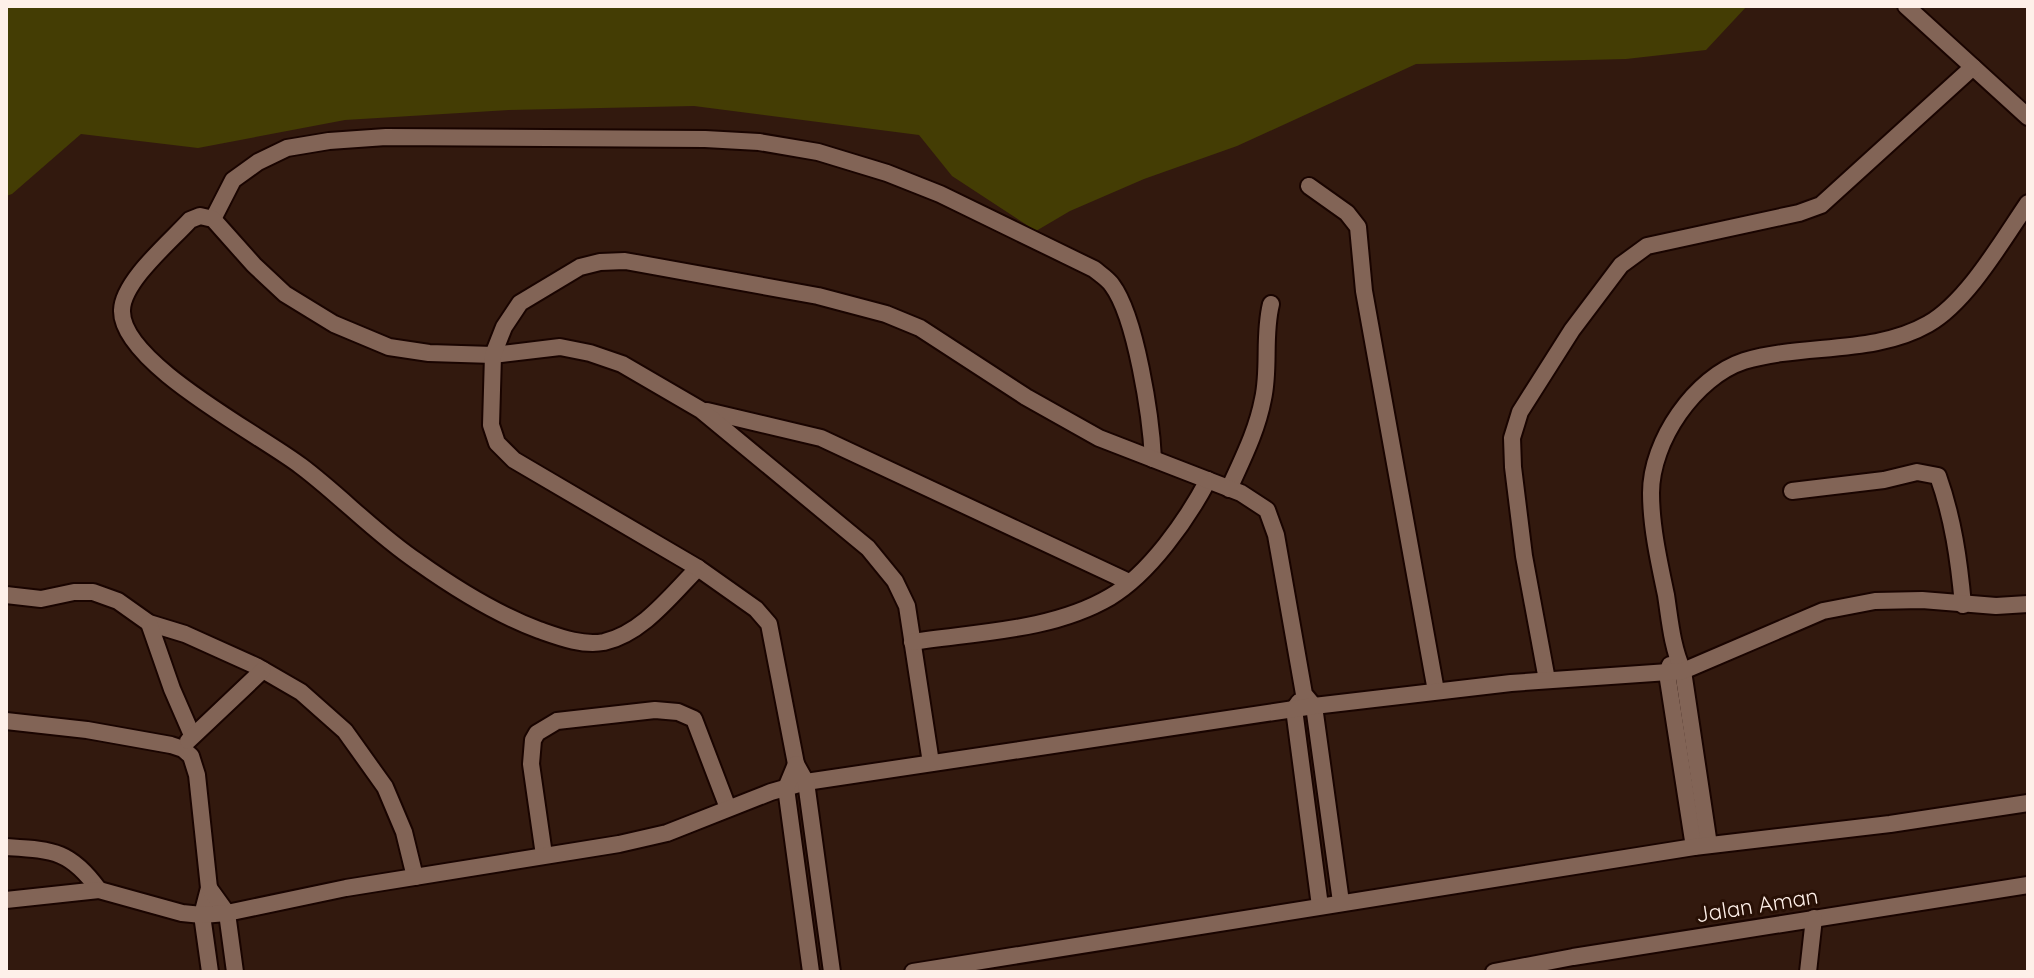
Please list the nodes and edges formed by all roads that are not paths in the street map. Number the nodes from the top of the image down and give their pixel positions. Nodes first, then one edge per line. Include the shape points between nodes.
1 (1906, 6) edge
2 (1973, 67) junction
3 (2028, 117) edge
4 (1309, 186) dead end
5 (2028, 203) edge
6 (213, 219) junction
7 (1271, 304) dead end
8 (493, 355) junction
9 (701, 410) junction
10 (1153, 459) junction
11 (1208, 480) junction
12 (1229, 489) junction
13 (1792, 491) dead end
14 (698, 568) junction
15 (1129, 582) junction
16 (6, 595) edge
17 (2028, 604) edge
18 (1963, 605) junction
19 (149, 623) junction
20 (912, 642) junction
21 (263, 670) junction
22 (1675, 672) junction
23 (1547, 680) junction
24 (1436, 691) junction
25 (1309, 700) junction
26 (1294, 709) junction
27 (6, 721) edge
28 (188, 742) junction
29 (931, 763) junction
30 (796, 764) junction
31 (806, 782) junction
32 (786, 788) junction
33 (2028, 803) edge
34 (728, 808) junction
35 (1702, 846) junction
36 (6, 847) edge
37 (544, 855) junction
38 (415, 877) junction
39 (2028, 885) edge
40 (209, 888) junction
41 (99, 890) junction
42 (6, 900) edge
43 (1341, 902) junction
44 (1320, 906) junction
45 (227, 913) junction
46 (202, 915) junction
47 (1814, 918) junction
48 (1502, 971) edge
49 (210, 972) edge
50 (235, 972) edge
51 (811, 972) edge
52 (832, 972) edge
53 (913, 972) edge
54 (1808, 972) edge

1 - 2 street
2 - 3 street
2 - 23 street via 1821,205 1647,246 1621,265 1572,330 1520,412 1512,438 1524,556
4 - 24 street via 1358,227 1364,291
5 - 22 street via 1957,303 1928,324 1900,336 1742,362 1706,382 1685,405 1661,448 1651,491
6 - 8 street via 285,294 334,324 389,347
6 - 10 street via 233,180 258,162 287,148 329,141 705,139 818,152 940,194 1094,269 1112,285 1129,319
6 - 14 street via 190,220 128,288 122,312 131,339 181,386 300,465 416,562 506,617 567,640 604,642 641,625
7 - 12 street via 1264,398
8 - 9 street via 560,347 590,353 622,364
8 - 10 street via 520,303 580,267 625,261 818,296 886,314 920,328 1099,438
8 - 14 street via 491,425 497,443 514,460
9 - 15 street via 821,438
9 - 20 street via 868,548 907,606
10 - 11 street
11 - 12 street
11 - 15 street via 1161,551
12 - 25 street via 1267,510
13 - 18 street via 1917,472 1938,476 1949,508
14 - 30 street via 769,624
15 - 20 street via 1084,610 1043,622
16 - 19 street via 41,599 93,592 118,601
17 - 18 street
18 - 22 street via 1875,601 1823,611
19 - 21 street
19 - 28 street
20 - 29 street
21 - 28 street
21 - 38 street via 301,692 345,731 385,787
22 - 23 street
22 - 35 street
23 - 24 street
24 - 25 street
25 - 26 street
25 - 43 street
26 - 29 street
26 - 44 street
27 - 28 street
28 - 40 street via 197,775
29 - 31 street
30 - 31 street
30 - 32 street
31 - 32 street
31 - 52 street
32 - 34 street
32 - 51 street
33 - 35 street
34 - 37 street via 667,833
34 - 37 street via 694,719 655,710 557,721 533,740 531,764
35 - 43 street
36 - 41 street via 43,849 71,859
37 - 38 street
38 - 45 street
39 - 47 street, Jalan Aman
40 - 45 street
40 - 46 street
41 - 42 street
41 - 46 street
43 - 44 street
44 - 53 street
45 - 46 street
45 - 50 street
46 - 49 street
47 - 48 street, Jalan Aman
47 - 54 street

